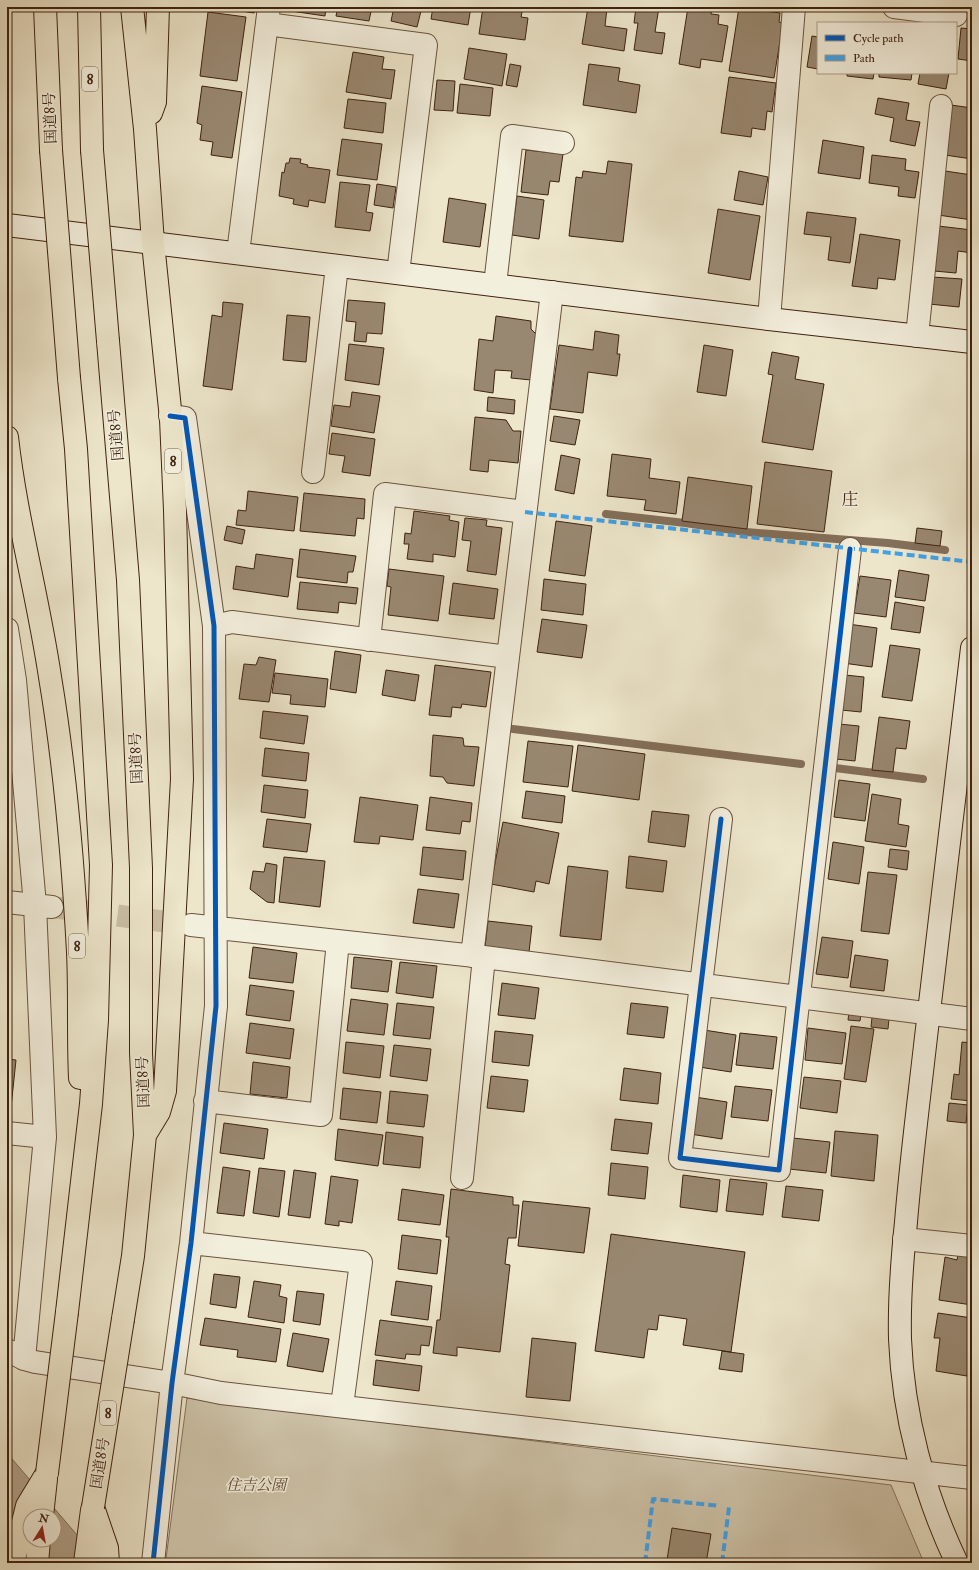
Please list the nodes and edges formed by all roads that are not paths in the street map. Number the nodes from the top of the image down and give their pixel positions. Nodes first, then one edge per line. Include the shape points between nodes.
1 (45, 7) edge
2 (89, 7) edge
3 (132, 7) edge
4 (158, 7) edge
5 (794, 7) edge
6 (894, 7) edge
7 (956, 15) dead end
8 (268, 16) edge
9 (941, 106) dead end
10 (145, 130) junction
11 (563, 143) dead end
12 (7, 225) edge
13 (153, 243) junction
14 (238, 253) junction
15 (337, 266) junction
16 (398, 273) junction
17 (495, 285) junction
18 (552, 292) junction
19 (770, 319) junction
20 (917, 336) junction
21 (972, 342) edge
22 (170, 416) junction
23 (7, 446) edge
24 (313, 472) dead end
25 (525, 512) junction
26 (850, 549) dead end
27 (214, 626) junction
28 (7, 629) edge
29 (369, 640) junction
30 (972, 648) edge
31 (508, 657) junction
32 (967, 727) edge
33 (721, 819) dead end
34 (7, 902) edge
35 (44, 906) junction
36 (191, 925) tunnel mouth
37 (215, 928) junction
38 (338, 941) junction
39 (478, 956) junction
40 (701, 985) junction
41 (800, 997) junction
42 (929, 1013) junction
43 (972, 1018) edge
44 (205, 1101) junction
45 (91, 1104) junction
46 (7, 1133) edge
47 (144, 1135) junction
48 (45, 1137) junction
49 (462, 1178) dead end
50 (904, 1239) junction
51 (191, 1243) junction
52 (972, 1246) edge
53 (16, 1355) edge
54 (172, 1383) junction
55 (342, 1406) junction
56 (47, 1473) junction
57 (923, 1473) junction
58 (972, 1478) edge
59 (93, 1507) junction
60 (43, 1508) edge
61 (38, 1548) edge
62 (12, 1563) edge
63 (37, 1563) edge
64 (85, 1563) edge
65 (108, 1563) edge
66 (153, 1563) edge
67 (957, 1563) edge

1 - 45 highway, 国道8号 / 8, bridge via 51,150 76,449 101,865 97,1020
2 - 47 highway, 国道8号 / 8, bridge via 92,150 128,580 140,845
3 - 10 highway, 8
4 - 10 highway, 8 via 155,102
5 - 19 street
6 - 7 street
8 - 14 street
8 - 16 street via 426,45
9 - 20 street
10 - 13 highway, 8
11 - 17 street via 512,136
12 - 13 street
13 - 14 street
13 - 22 highway, 8
14 - 15 street
15 - 16 street
15 - 24 street
16 - 17 street
17 - 18 street
18 - 19 street
18 - 25 street
19 - 20 street
20 - 21 street
22 - 27 street via 185,418
22 - 47 highway, 8 via 182,779 165,1091 159,1112
23 - 45 highway, 8 via 14,496 50,676 65,785 78,953 80,1078
25 - 29 street via 385,494
25 - 31 street
26 - 41 street
27 - 29 street via 232,622
27 - 37 street
28 - 35 street
29 - 31 street
30 - 32 street
31 - 39 street
32 - 42 street
33 - 40 street
34 - 35 street
35 - 48 street
36 - 37 street
37 - 38 street
37 - 44 street via 216,1006
38 - 39 street
38 - 44 street via 321,1114
39 - 40 street
39 - 49 street
40 - 41 street
40 - 41 street via 680,1158 779,1170
41 - 42 street
42 - 43 street
42 - 50 street
44 - 51 street
45 - 56 highway, 国道8号 / 8, bridge
46 - 48 street
47 - 59 highway, 国道8号 / 8, bridge via 133,1256
48 - 53 street
50 - 52 street
50 - 57 street via 900,1340 911,1423
51 - 54 street
51 - 55 street via 361,1262
53 - 54 street via 35,1362
54 - 55 street via 221,1393
54 - 66 street
55 - 57 street
56 - 60 highway, 国道8号 / 8
56 - 62 highway, 国道8号 / 8 via 27,1506
57 - 58 street
57 - 67 street via 944,1536
59 - 64 highway, 国道8号 / 8
59 - 65 highway, 国道8号 / 8 via 107,1548
61 - 63 highway

